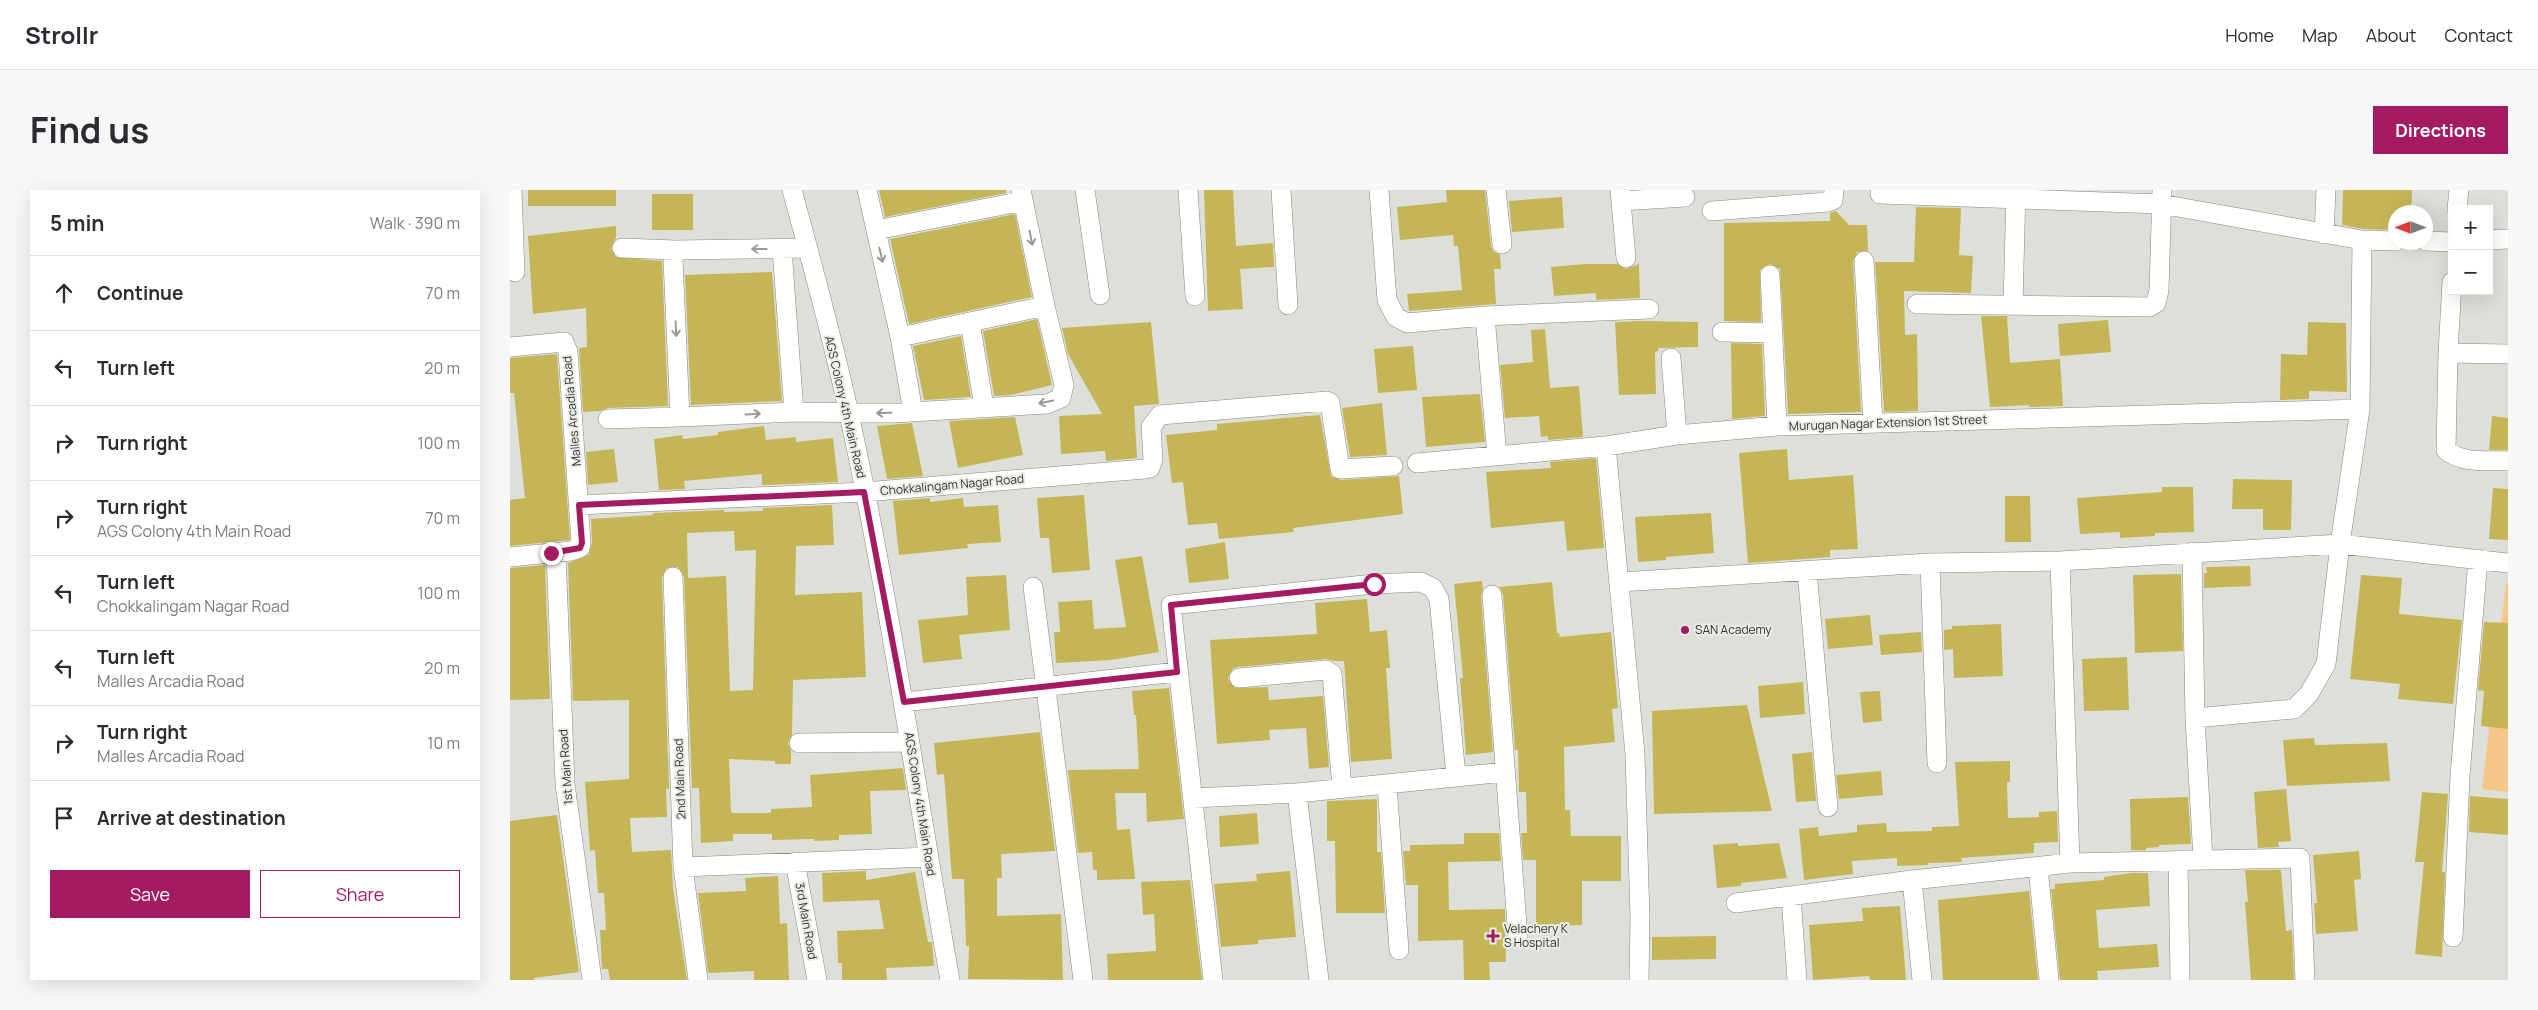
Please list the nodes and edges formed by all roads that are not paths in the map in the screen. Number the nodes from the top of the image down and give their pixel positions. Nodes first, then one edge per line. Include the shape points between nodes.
1 (512, 190) edge
2 (792, 190) edge
3 (867, 190) edge
4 (1085, 190) edge
5 (1188, 190) edge
6 (1281, 190) edge
7 (1379, 190) edge
8 (1496, 190) edge
9 (1834, 190) edge
10 (2326, 190) edge
11 (2460, 190) edge
12 (1880, 194) dead end
13 (2016, 194) edge
14 (1620, 195) edge
15 (1022, 196) edge
16 (1685, 197) dead end
17 (2162, 197) edge
18 (2458, 205) edge
19 (1712, 212) dead end
20 (876, 230) junction
21 (2324, 234) junction
22 (2508, 238) edge
23 (2362, 240) junction
24 (2493, 240) edge
25 (2388, 241) edge
26 (2433, 242) edge
27 (2448, 242) edge
28 (1502, 244) dead end
29 (622, 248) dead end
30 (808, 248) junction
31 (782, 249) junction
32 (676, 250) junction
33 (1626, 258) dead end
34 (1864, 261) dead end
35 (514, 272) dead end
36 (1770, 275) dead end
37 (1100, 294) dead end
38 (2451, 295) edge
39 (1195, 296) dead end
40 (1917, 304) dead end
41 (1288, 305) dead end
42 (2013, 305) junction
43 (1045, 306) junction
44 (1649, 308) dead end
45 (1485, 316) junction
46 (970, 322) junction
47 (1722, 332) dead end
48 (1772, 333) junction
49 (900, 336) junction
50 (510, 347) edge
51 (2448, 353) junction
52 (2508, 354) edge
53 (1671, 358) dead end
54 (984, 406) junction
55 (2360, 409) junction
56 (794, 412) junction
57 (913, 412) junction
58 (849, 414) junction
59 (680, 417) junction
60 (608, 419) dead end
61 (1873, 423) junction
62 (1777, 426) junction
63 (1677, 436) junction
64 (1606, 446) junction
65 (1497, 456) junction
66 (2508, 461) edge
67 (1417, 464) dead end
68 (1393, 466) dead end
69 (864, 492) junction
70 (579, 505) junction
71 (2340, 544) junction
72 (556, 552) junction
73 (2192, 552) junction
74 (510, 557) edge
75 (2478, 559) junction
76 (2060, 562) junction
77 (1930, 563) junction
78 (2508, 563) edge
79 (1807, 572) junction
80 (672, 577) dead end
81 (1619, 582) junction
82 (1033, 587) dead end
83 (1492, 595) dead end
84 (1177, 672) junction
85 (1240, 678) dead end
86 (1044, 686) junction
87 (904, 702) junction
88 (2195, 718) junction
89 (910, 742) junction
90 (799, 744) dead end
91 (1937, 763) dead end
92 (1505, 772) junction
93 (1456, 776) junction
94 (1387, 785) junction
95 (1342, 787) junction
96 (1297, 793) junction
97 (1193, 798) junction
98 (1828, 807) dead end
99 (928, 857) junction
100 (2203, 859) junction
101 (2178, 860) junction
102 (795, 862) junction
103 (2070, 863) junction
104 (683, 867) junction
105 (2038, 867) junction
106 (1912, 880) junction
107 (1790, 896) junction
108 (1736, 903) dead end
109 (2453, 937) dead end
110 (1518, 938) dead end
111 (1399, 950) dead end
112 (592, 980) edge
113 (698, 980) edge
114 (817, 980) edge
115 (950, 980) edge
116 (1083, 980) edge
117 (1212, 980) edge
118 (1319, 980) edge
119 (1639, 980) edge
120 (1797, 980) edge
121 (1922, 980) edge
122 (2049, 980) edge
123 (2180, 980) edge
124 (2304, 980) edge

1 - 35 street
2 - 30 street, AGS Colony 4th Main Road
3 - 20 street
4 - 37 street
5 - 39 street
6 - 41 street
7 - 45 street via 1387,300 1396,317 1407,324
8 - 28 street
9 - 19 street via 1833,200 1828,202
10 - 21 street
11 - 18 street
12 - 13 street
13 - 17 street
13 - 42 street
14 - 16 street
14 - 33 street
15 - 20 street
15 -> 43 street
17 - 21 street
17 - 42 street via 2156,303 2142,307
20 -> 49 street
21 - 23 street
22 - 24 street
23 - 25 street
23 - 55 street
26 - 27 street
29 - 32 street
30 - 31 street
30 - 58 street, AGS Colony 4th Main Road
31 -> 32 street
31 - 56 street
32 -> 59 street via 673,260
34 - 61 street
36 - 48 street
38 - 51 street
40 - 42 street
43 - 46 street
43 -> 54 street via 1064,385 1061,398 1047,404
44 - 45 street
45 - 65 street
46 - 49 street
46 - 54 street
47 - 48 street
48 - 62 street
49 - 57 street
50 - 70 street, Malles Arcadia Road via 564,342 568,352
51 - 52 street
51 - 66 street via 2446,450 2464,459
53 - 63 street
54 - 57 street
55 - 61 street, Murugan Nagar Extension 1st Street
55 - 71 street
56 - 58 street
59 -> 56 street
57 -> 58 street
58 - 69 street, AGS Colony 4th Main Road
59 - 60 street
61 - 62 street, Murugan Nagar Extension 1st Street
62 - 63 street, Murugan Nagar Extension 1st Street
63 - 64 street, Murugan Nagar Extension 1st Street
64 - 65 street, Murugan Nagar Extension 1st Street
64 - 81 street
65 - 67 street, Murugan Nagar Extension 1st Street
68 - 69 street, Chokkalingam Nagar Road via 1340,469 1330,403 1327,401 1160,415 1151,427 1153,459 1150,468
69 - 70 street, Chokkalingam Nagar Road
69 - 87 street, AGS Colony 4th Main Road
70 - 72 street, Malles Arcadia Road via 580,548
71 - 73 street
71 - 75 street
71 - 88 street via 2326,664 2309,694 2294,709
72 - 74 street, Malles Arcadia Road
72 - 112 street, 1st Main Road via 565,784
73 - 76 street
73 - 88 street
75 - 78 street
75 - 109 street via 2460,776
76 - 77 street
76 - 103 street
77 - 79 street
77 - 91 street
79 - 81 street
79 - 98 street
80 - 104 street, 2nd Main Road
81 - 119 street via 1635,754
82 - 86 street
83 - 92 street
84 - 86 street
84 - 93 street via 1171,605 1421,582 1433,588 1439,600
84 - 97 street
85 - 95 street via 1326,670 1332,674
86 - 87 street
86 - 116 street
87 - 89 street, AGS Colony 4th Main Road
88 - 100 street
89 - 90 street
89 - 99 street, AGS Colony 4th Main Road
92 - 93 street
92 - 110 street
93 - 94 street
94 - 95 street
94 - 111 street
95 - 96 street
96 - 97 street
96 - 118 street
97 - 117 street
99 - 102 street
99 - 115 street, AGS Colony 4th Main Road
100 - 101 street
100 - 124 street via 2300,858
101 - 103 street
101 - 123 street
102 - 104 street
102 - 114 street, 3rd Main Road
103 - 105 street
104 - 113 street, 2nd Main Road
105 - 106 street
105 - 122 street
106 - 107 street
106 - 121 street
107 - 108 street
107 - 120 street

